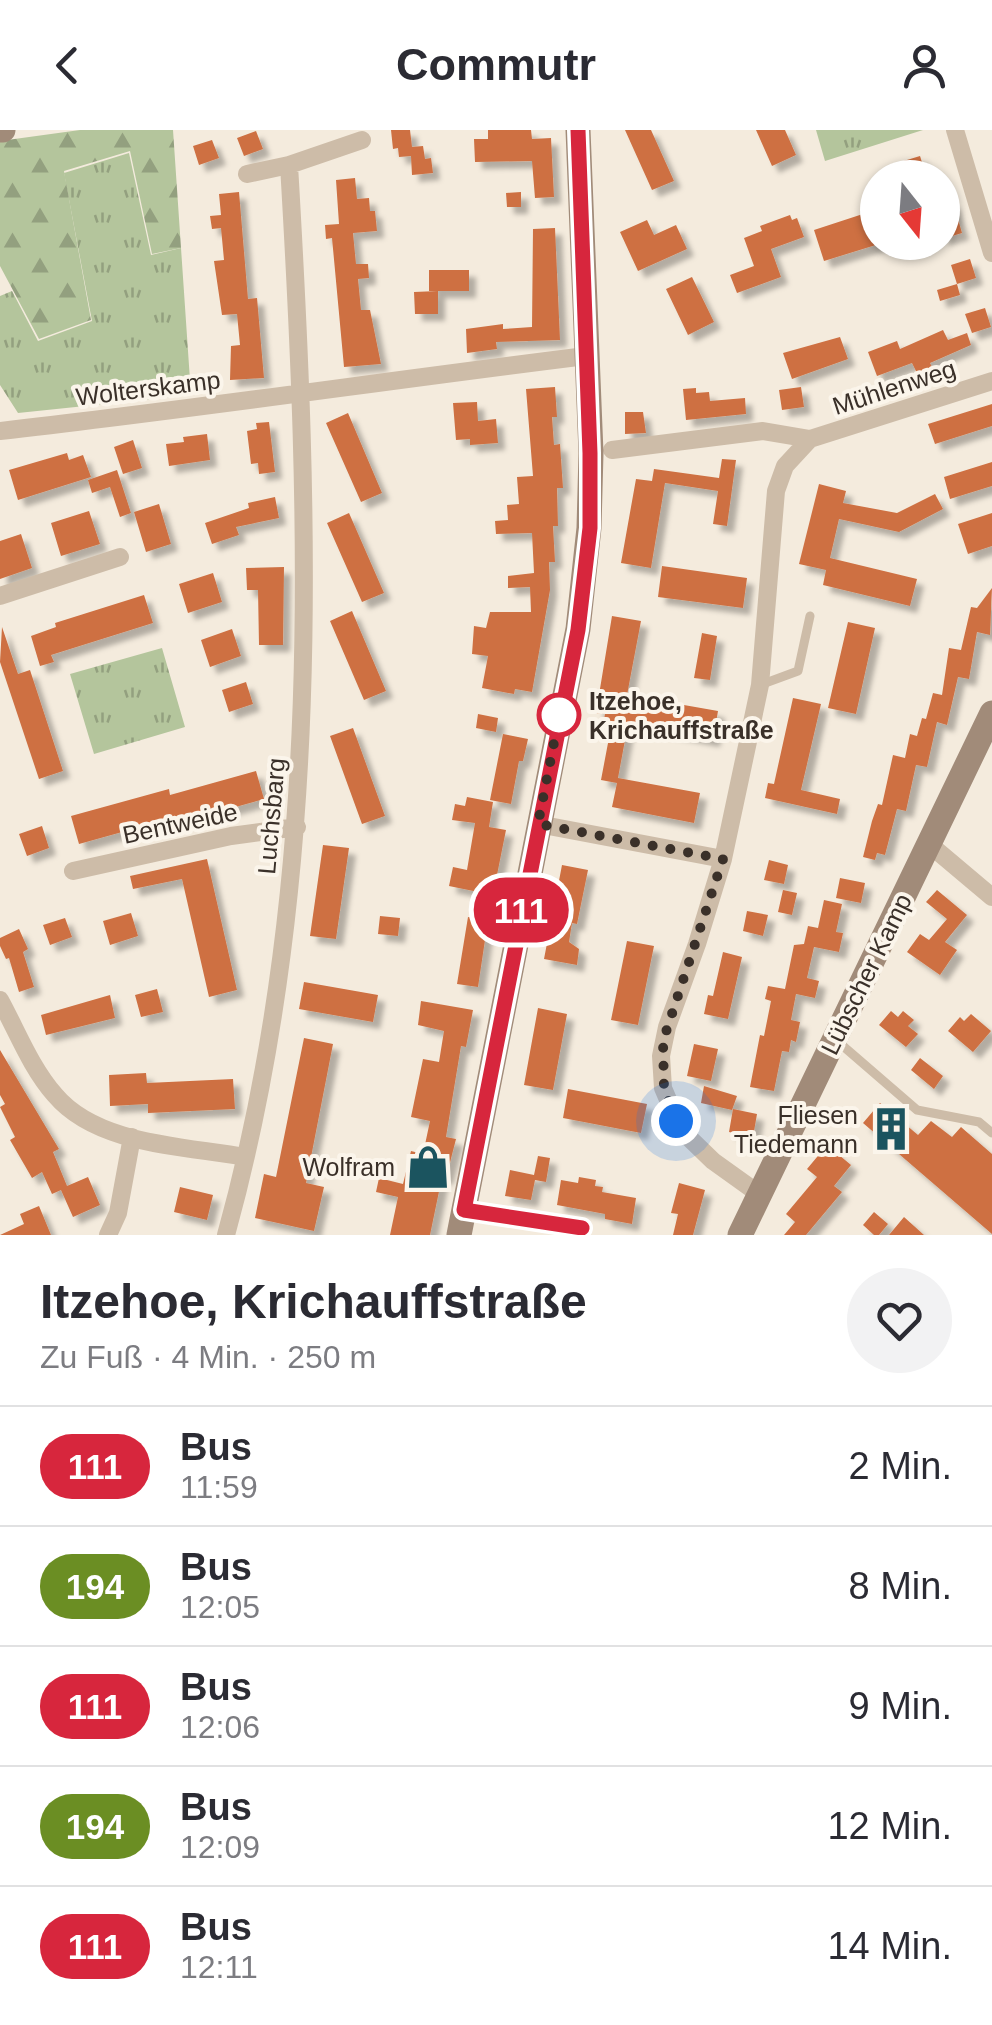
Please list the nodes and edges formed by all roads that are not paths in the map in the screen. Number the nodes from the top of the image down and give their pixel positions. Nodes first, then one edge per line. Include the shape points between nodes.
1 (578, 130) edge
2 (955, 130) edge
3 (362, 140) dead end
4 (288, 164) junction
5 (247, 174) dead end
6 (991, 243) edge
7 (586, 356) junction
8 (992, 382) edge
9 (302, 395) junction
10 (0, 431) edge
11 (810, 440) junction
12 (612, 450) dead end
13 (120, 557) dead end
14 (0, 596) edge
15 (810, 616) dead end
16 (760, 685) junction
17 (992, 713) edge
18 (538, 824) junction
19 (297, 827) junction
20 (929, 844) junction
21 (723, 859) junction
22 (73, 870) dead end
23 (992, 897) edge
24 (0, 1000) edge
25 (834, 1038) junction
26 (992, 1133) edge
27 (132, 1137) junction
28 (245, 1157) junction
29 (759, 1194) junction
30 (462, 1222) edge
31 (582, 1228) dead end
32 (108, 1235) edge
33 (226, 1235) edge
34 (740, 1235) edge

1 - 7 main road
2 - 6 street
3 - 4 street
4 - 5 street
4 - 9 street
7 - 9 street, Wolterskamp
7 - 18 main road via 587,560
8 - 11 street, Mühlenweg
9 - 10 street, Wolterskamp
9 - 19 street, Luchsbarg via 304,702
11 - 12 street, Mühlenweg via 763,432
11 - 16 street, Mühlenweg via 785,466 776,490
13 - 14 street
15 - 16 lane via 798,671
16 - 21 street
17 - 20 main road, Lübscher Kamp
18 - 21 street
18 - 30 main road
19 - 22 street, Bentweide
19 - 28 street, Luchsbarg via 280,980
20 - 23 street
20 - 25 main road, Lübscher Kamp
21 - 29 street via 666,1027 661,1070 682,1130
24 - 27 street via 56,1096 87,1123
25 - 26 lane via 917,1110 979,1122
25 - 29 main road, Lübscher Kamp
27 - 28 street
27 - 32 street
28 - 33 street, Luchsbarg
29 - 34 main road, Lübscher Kamp
30 - 31 lane

